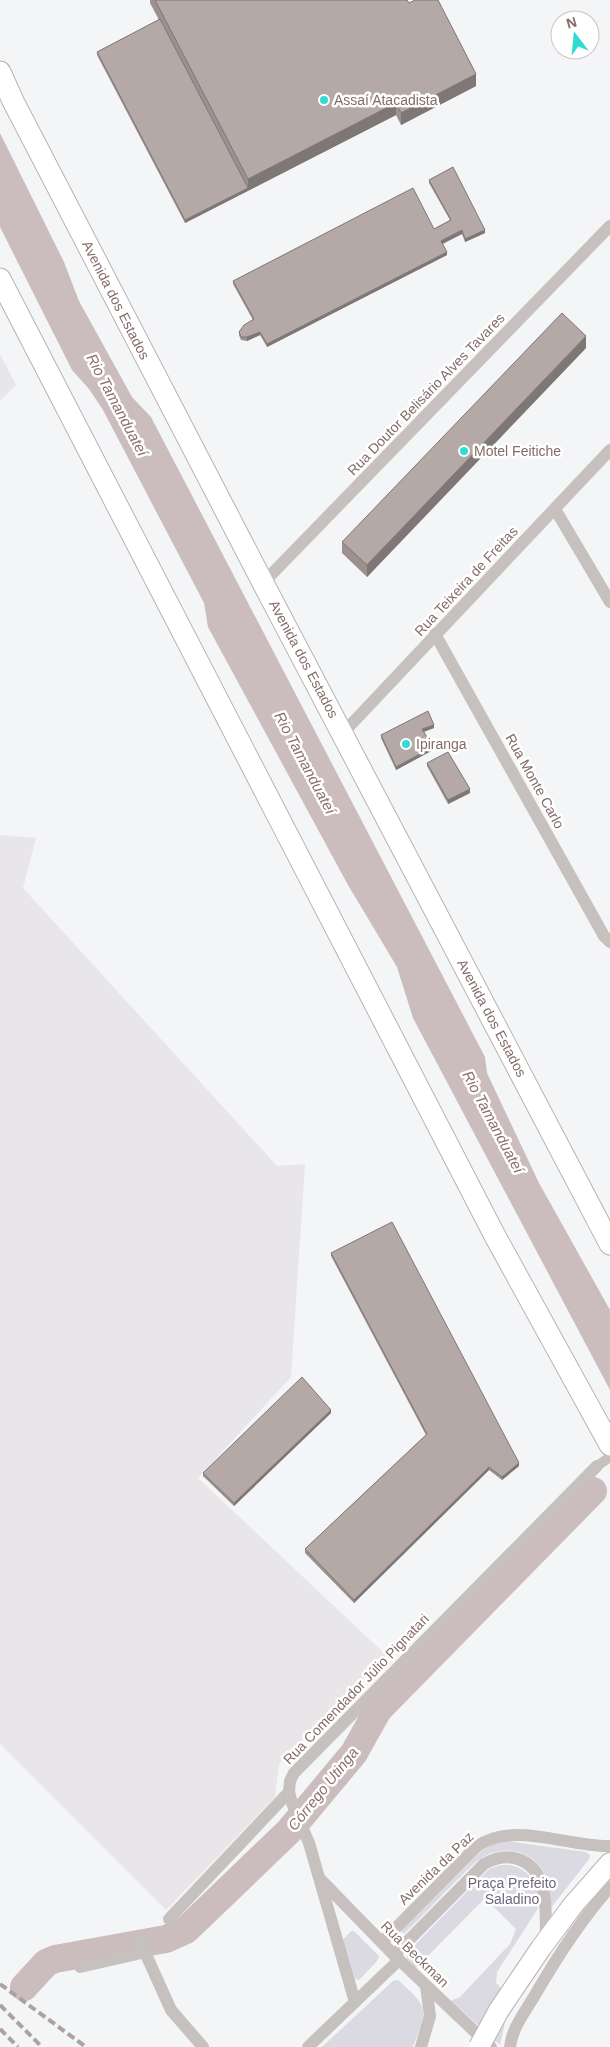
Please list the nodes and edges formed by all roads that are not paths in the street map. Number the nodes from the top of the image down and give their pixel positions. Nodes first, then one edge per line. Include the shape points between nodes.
1 (0, 72) edge
2 (610, 226) edge
3 (0, 279) edge
4 (610, 450) edge
5 (555, 509) junction
6 (263, 583) junction
7 (610, 602) edge
8 (435, 634) junction
9 (343, 733) junction
10 (610, 942) edge
11 (610, 1244) edge
12 (610, 1445) edge
13 (610, 1457) edge
14 (597, 1466) joint
15 (289, 1792) junction
16 (610, 1846) edge
17 (610, 1863) edge
18 (320, 1879) junction
19 (610, 1887) edge
20 (169, 1919) dead end
21 (382, 1942) junction
22 (543, 1944) junction
23 (396, 1957) junction
24 (80, 1967) dead end
25 (426, 1986) junction
26 (355, 2002) junction
27 (203, 2047) edge
28 (308, 2047) edge
29 (421, 2047) edge
30 (479, 2047) edge
31 (491, 2047) edge
32 (510, 2047) edge

1 - 6 highway, Avenida dos Estados
2 - 6 street, Rua Doutor Belisário Alves Tavares
3 - 12 highway via 522,1288
4 - 5 street, Rua Teixeira de Freitas
5 - 7 street
5 - 8 street, Rua Teixeira de Freitas
6 - 9 highway, Avenida dos Estados
8 - 9 street, Rua Teixeira de Freitas
8 - 10 street, Rua Monte Carlo
9 - 11 highway, Avenida dos Estados
13 - 14 street, Rua Comendador Júlio Pignatari
14 - 15 street, Rua Comendador Júlio Pignatari via 294,1773
15 - 18 street
15 - 20 street
16 - 21 street, Avenida da Paz via 519,1835 493,1837 476,1847
17 - 22 main road
18 - 21 street, Rua Beckman
18 - 26 street
19 - 32 street via 562,1949 515,2028
21 - 23 street, Rua Beckman
22 - 23 street via 544,1891 540,1878 524,1861 500,1857 484,1864
22 - 30 main road, bridge via 499,2010
23 - 25 street, Rua Beckman
23 - 26 street
24 - 27 street via 143,1946 171,2010
25 - 29 street via 430,2016
25 - 31 street, Rua Beckman
26 - 28 street

